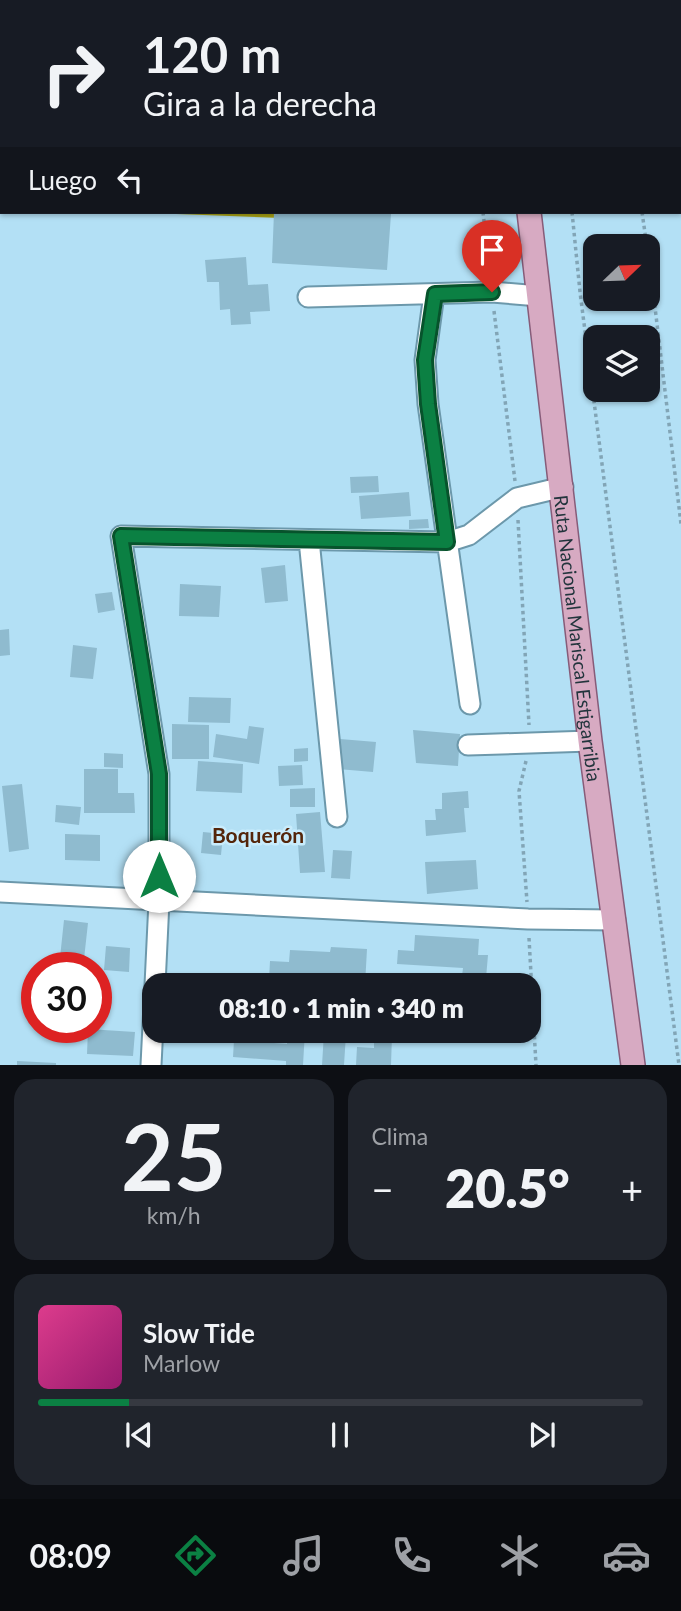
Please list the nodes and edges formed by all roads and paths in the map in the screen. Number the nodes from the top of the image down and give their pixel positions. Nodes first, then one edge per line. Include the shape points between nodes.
1 (482, 214) edge
2 (529, 214) edge
3 (572, 214) edge
4 (642, 214) edge
5 (645, 234) edge
6 (492, 292) junction
7 (435, 294) junction
8 (540, 296) junction
9 (308, 297) dead end
10 (655, 312) edge
11 (562, 487) junction
12 (517, 498) junction
13 (681, 524) edge
14 (309, 540) junction
15 (447, 542) junction
16 (470, 704) dead end
17 (590, 741) junction
18 (530, 742) junction
19 (468, 745) dead end
20 (337, 817) dead end
21 (0, 892) edge
22 (159, 901) junction
23 (528, 919) junction
24 (615, 920) junction
25 (156, 973) edge
26 (152, 1043) edge
27 (151, 1065) edge
28 (536, 1065) edge
29 (633, 1065) edge
30 (679, 1065) edge

1 - 6 path
2 - 8 main road, Ruta Nacional Mariscal Estigarribia
3 - 30 path
4 - 5 path
6 - 7 street
6 - 8 street
6 - 12 path
7 - 9 street
7 - 15 street via 426,371
8 - 11 main road, Ruta Nacional Mariscal Estigarribia
10 - 13 path
11 - 12 street
11 - 17 main road, Ruta Nacional Mariscal Estigarribia
12 - 15 street via 469,535
12 - 18 path
14 - 15 street
14 - 20 street
14 - 22 street via 121,536 159,774
15 - 16 street
17 - 18 street
17 - 24 main road, Ruta Nacional Mariscal Estigarribia
18 - 19 street
18 - 23 path via 519,791
21 - 22 street
22 - 23 street
22 - 25 street
23 - 24 street
23 - 28 path
24 - 29 main road, Ruta Nacional Mariscal Estigarribia
26 - 27 street

